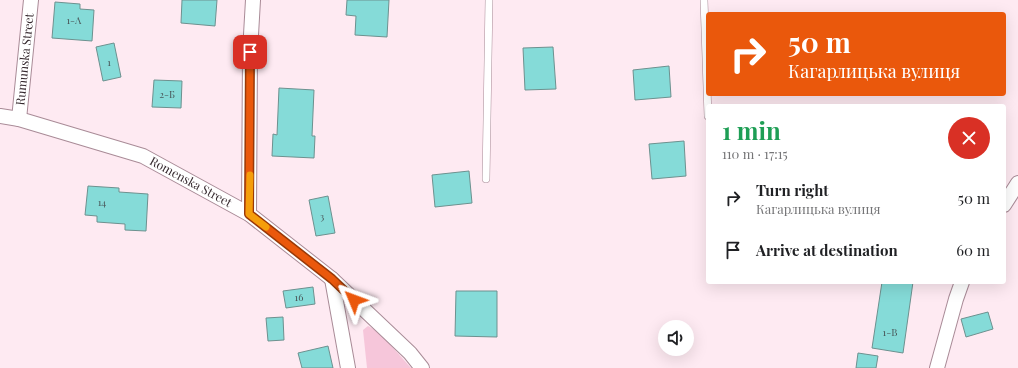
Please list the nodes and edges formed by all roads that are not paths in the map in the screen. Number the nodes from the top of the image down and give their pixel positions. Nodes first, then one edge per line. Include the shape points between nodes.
1 (30, 0) edge
2 (253, 0) edge
3 (489, 0) edge
4 (704, 0) edge
5 (706, 58) edge
6 (0, 116) edge
7 (20, 119) junction
8 (486, 179) dead end
9 (1018, 183) edge
10 (1006, 202) edge
11 (249, 214) junction
12 (332, 279) junction
13 (961, 284) edge
14 (348, 368) edge
15 (422, 368) edge
16 (937, 368) edge

1 - 7 street, Rumunska Street
2 - 11 street via 250,52
3 - 8 lane
4 - 5 lane
6 - 7 street, Romenska Street
7 - 11 street, Romenska Street via 143,156
9 - 10 street
11 - 12 street, Romenska Street
12 - 14 street
12 - 15 street, Romenska Street via 410,353
13 - 16 street

